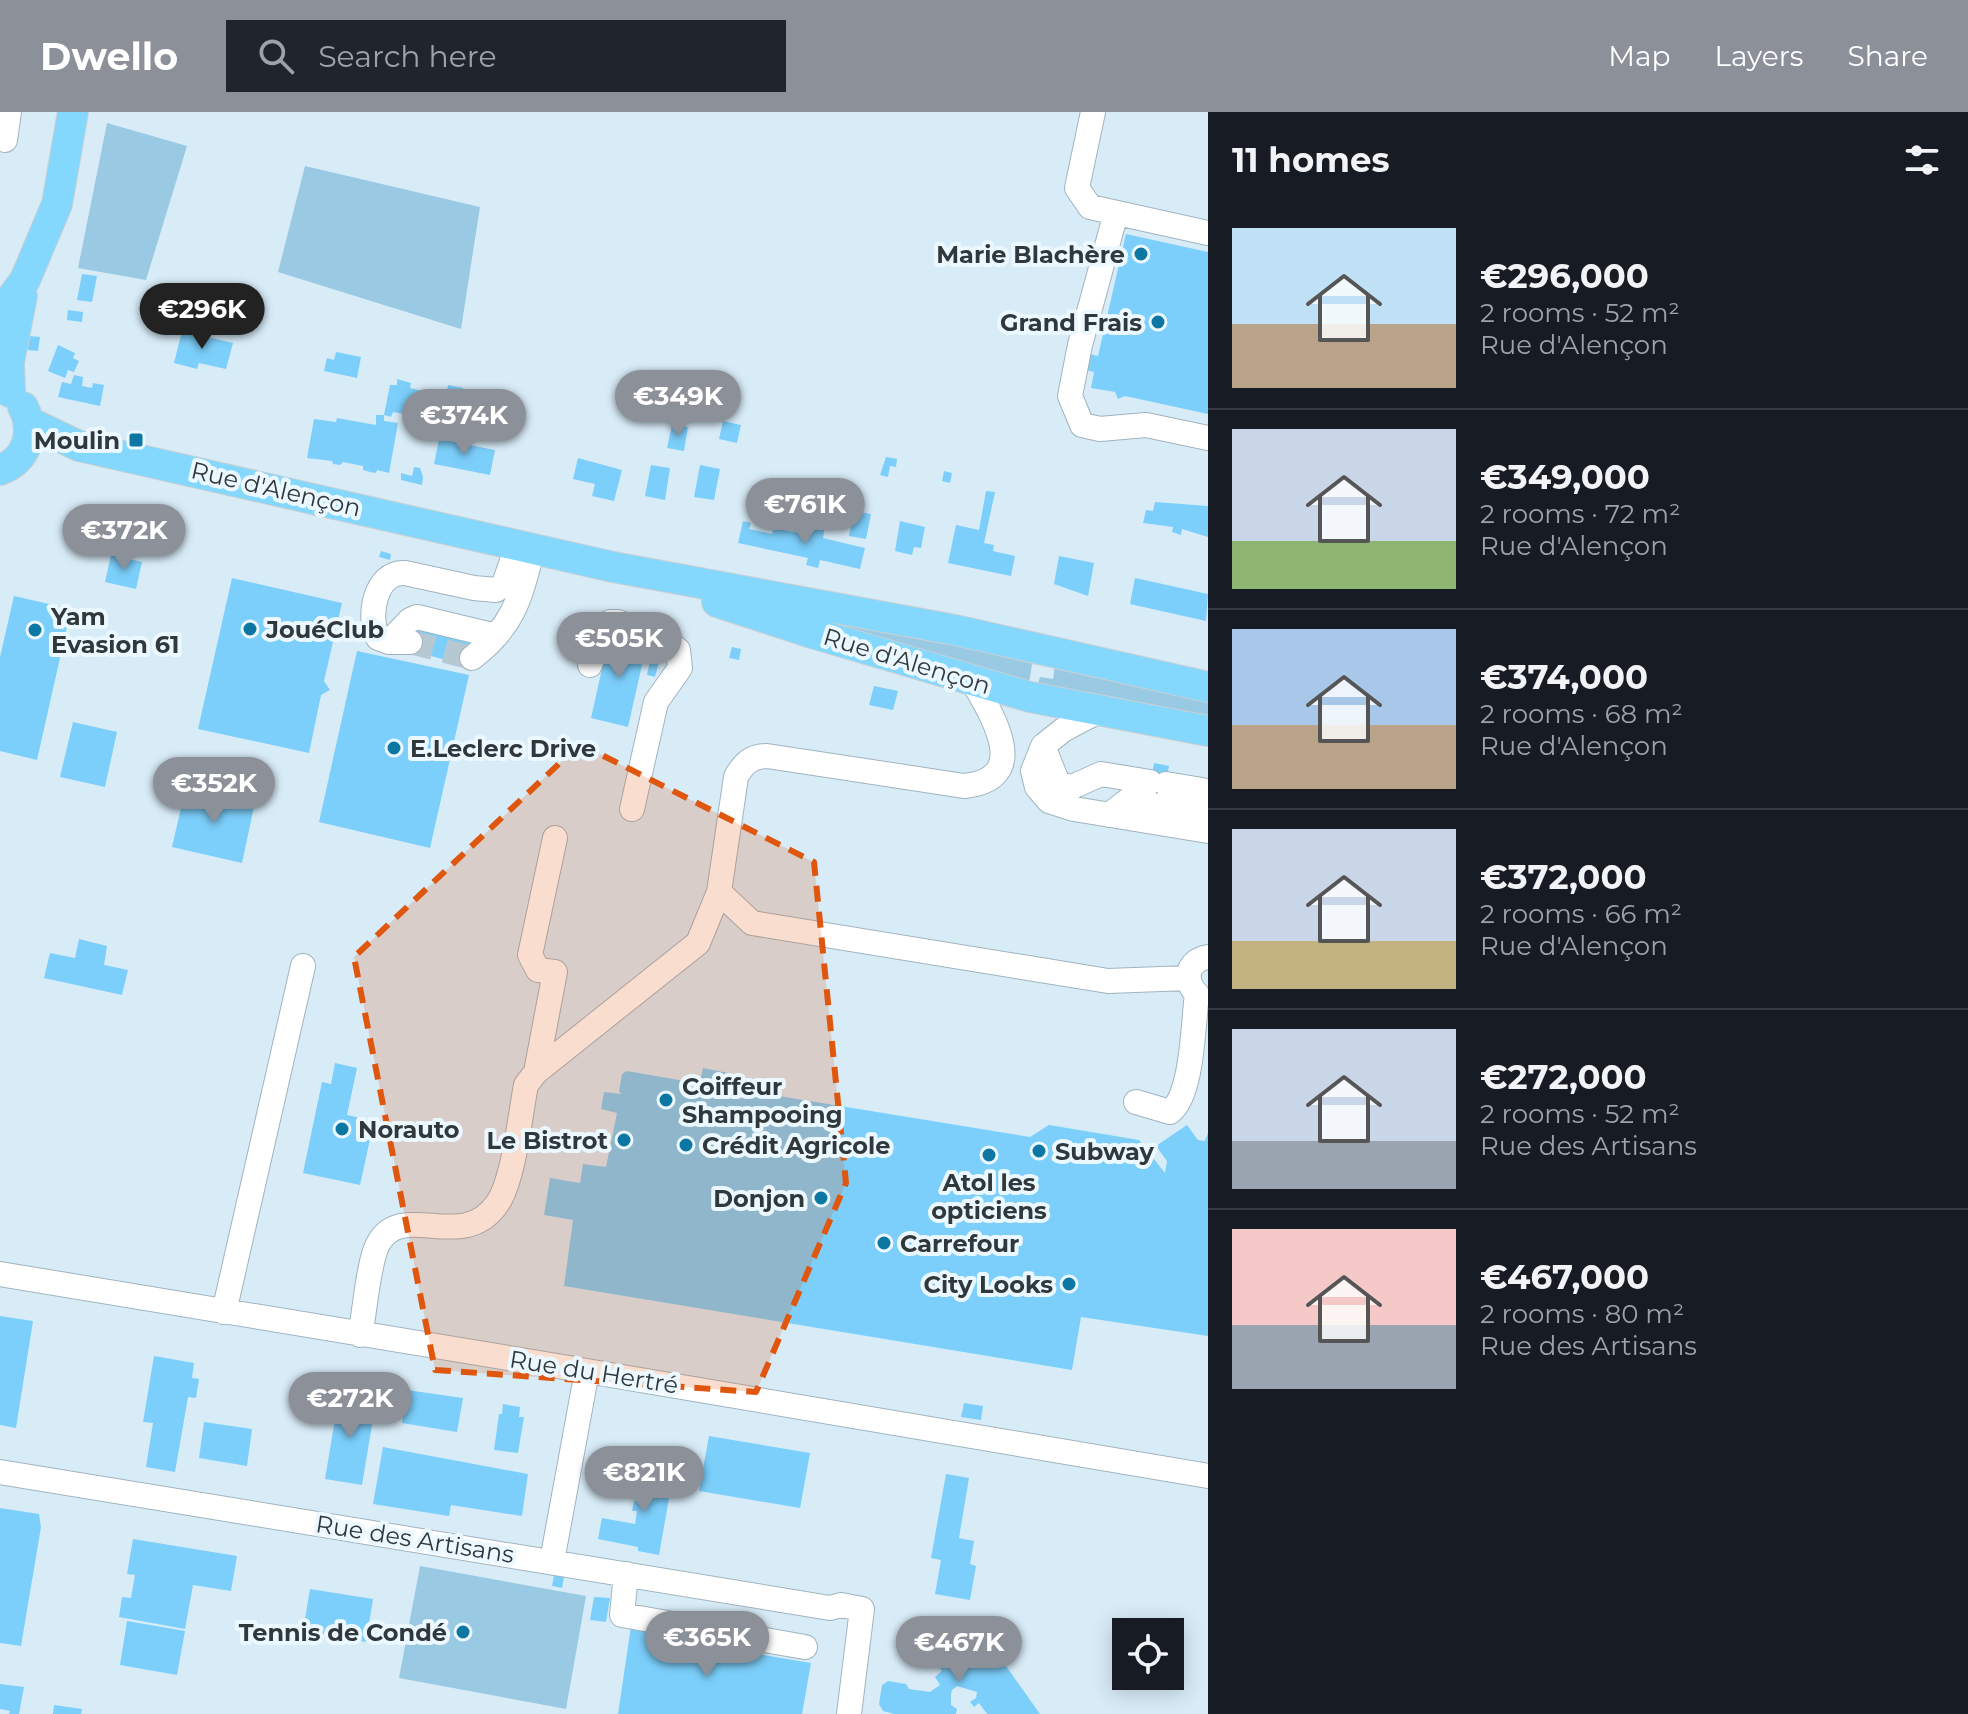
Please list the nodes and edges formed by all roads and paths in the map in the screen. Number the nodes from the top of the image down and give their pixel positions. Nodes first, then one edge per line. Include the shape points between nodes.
1 (9, 112) edge
2 (73, 112) edge
3 (1093, 112) edge
4 (5, 140) dead end
5 (1116, 213) junction
6 (1208, 233) edge
7 (25, 280) junction
8 (0, 318) edge
9 (5, 390) edge
10 (29, 422) junction
11 (1208, 438) edge
12 (79, 446) junction
13 (6, 468) edge
14 (526, 546) junction
15 (613, 567) junction
16 (496, 636) junction
17 (472, 658) dead end
18 (590, 665) dead end
19 (973, 682) junction
20 (1208, 687) edge
21 (1097, 712) junction
22 (1208, 731) edge
23 (1043, 746) junction
24 (1156, 792) junction
25 (1208, 796) edge
26 (632, 809) dead end
27 (1208, 812) edge
28 (1109, 815) junction
29 (1208, 831) edge
30 (555, 838) dead end
31 (715, 903) junction
32 (1208, 957) edge
33 (303, 966) dead end
34 (1198, 990) edge
35 (536, 1072) junction
36 (1136, 1102) dead end
37 (0, 1274) edge
38 (224, 1312) junction
39 (360, 1335) junction
40 (587, 1371) junction
41 (0, 1472) edge
42 (1198, 1475) edge
43 (552, 1561) junction
44 (626, 1574) junction
45 (805, 1647) dead end
46 (849, 1714) edge

1 - 4 street
2 - 7 main road via 57,204
3 - 5 street via 1077,188 1090,207
5 - 6 street
5 - 11 street via 1080,345 1070,396 1076,415 1082,425 1100,429 1146,425
7 - 8 main road
7 - 9 main road
9 - 10 main road
10 - 12 main road, Rue d'Alençon
10 - 13 main road via 30,436
12 - 13 main road, Rue d'Alençon
12 - 14 main road, Rue d'Alençon
14 - 15 main road, Rue d'Alençon
14 - 16 street via 516,610
14 - 16 street via 496,590 395,572 378,594 372,627 378,638 400,642 410,620 417,617
15 - 19 main road, Rue d'Alençon
15 - 20 main road, Rue d'Alençon via 955,630
16 - 17 street
18 - 26 street via 610,622 667,641 678,650 680,668 656,702
19 - 21 main road, Rue d'Alençon
19 - 31 street via 999,727 1003,752 1000,766 977,785 767,756 746,762 736,777
21 - 22 main road, Rue d'Alençon
21 - 23 street
23 - 24 street via 1062,785 1072,787 1101,774
23 - 28 street via 1033,771 1049,801
24 - 25 street via 1202,790
24 - 27 street
24 - 28 street via 1131,798
28 - 29 street
30 - 35 street via 530,955 538,970 555,972
31 - 34 street via 752,923 1108,981
31 - 35 street via 698,943
32 - 34 street via 1192,966
33 - 38 street
34 - 36 street via 1177,1107 1170,1112
35 - 39 street via 526,1085 497,1204 471,1225 406,1224 386,1233 376,1248
37 - 38 street, Rue du Hertré
38 - 39 street, Rue du Hertré
39 - 40 street, Rue du Hertré
40 - 42 street, Rue du Hertré
40 - 43 street
41 - 43 street, Rue des Artisans
43 - 44 street, Rue des Artisans
44 - 45 street via 622,1615
44 - 46 street, Rue des Artisans via 862,1609

